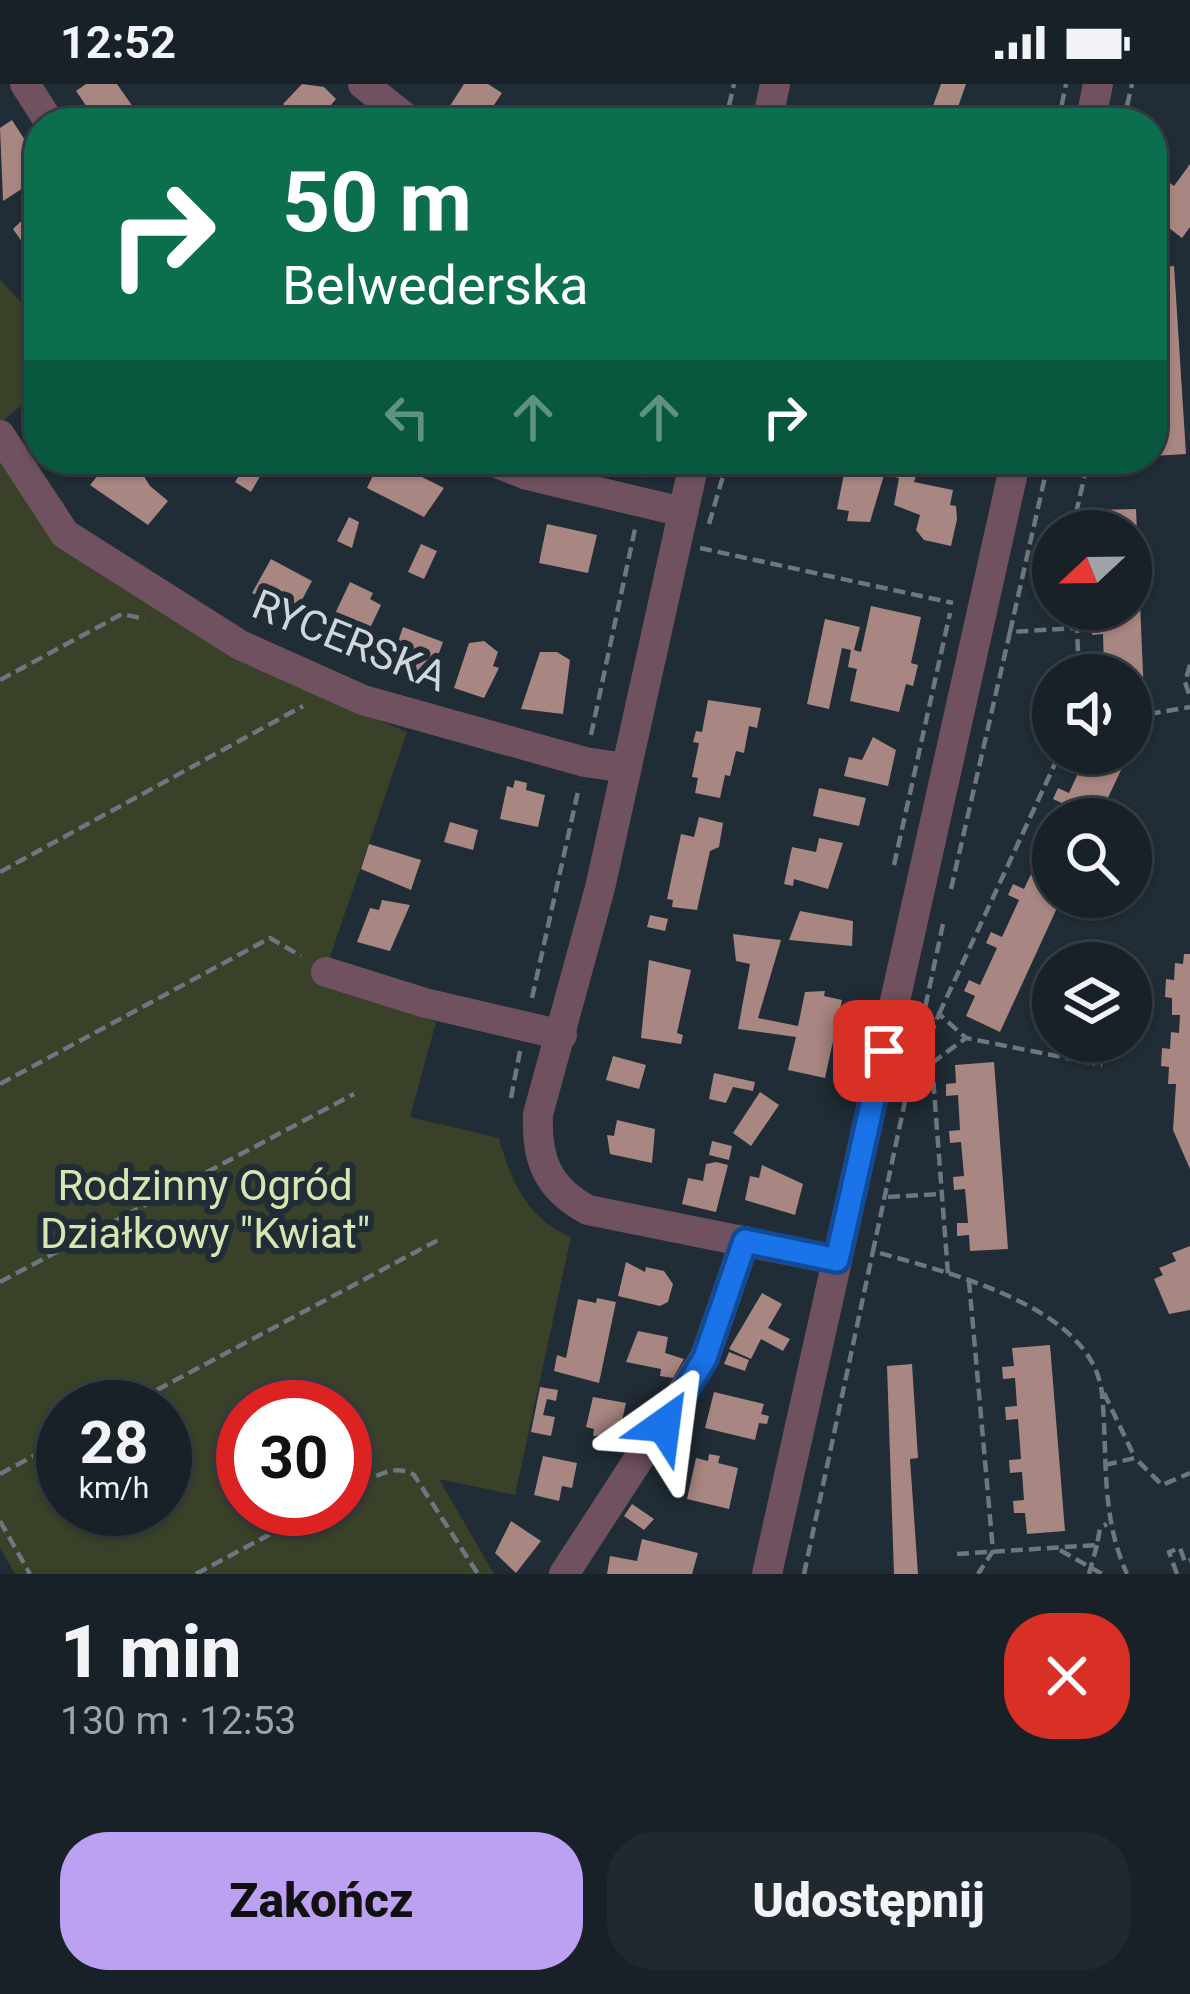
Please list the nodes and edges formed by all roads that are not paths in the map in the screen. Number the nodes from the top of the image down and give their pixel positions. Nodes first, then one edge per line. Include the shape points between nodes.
1 (363, 84) edge
2 (393, 108) edge
3 (0, 435) edge
4 (24, 472) edge
5 (26, 474) edge
6 (524, 474) edge
7 (691, 474) edge
8 (1013, 474) edge
9 (683, 512) junction
10 (626, 768) junction
11 (326, 973) road end
12 (562, 1035) junction
13 (745, 1241) junction
14 (837, 1260) junction
15 (564, 1574) edge
16 (767, 1574) edge

1 - 2 street
3 - 4 street, RYCERSKA
5 - 10 street, RYCERSKA via 65,534 240,645 363,700
6 - 9 street
7 - 9 street
8 - 14 street
9 - 10 street
10 - 12 street
11 - 12 street
12 - 13 street via 538,1114 542,1168 554,1186 588,1210
13 - 14 street
13 - 15 street via 705,1358
14 - 16 street

